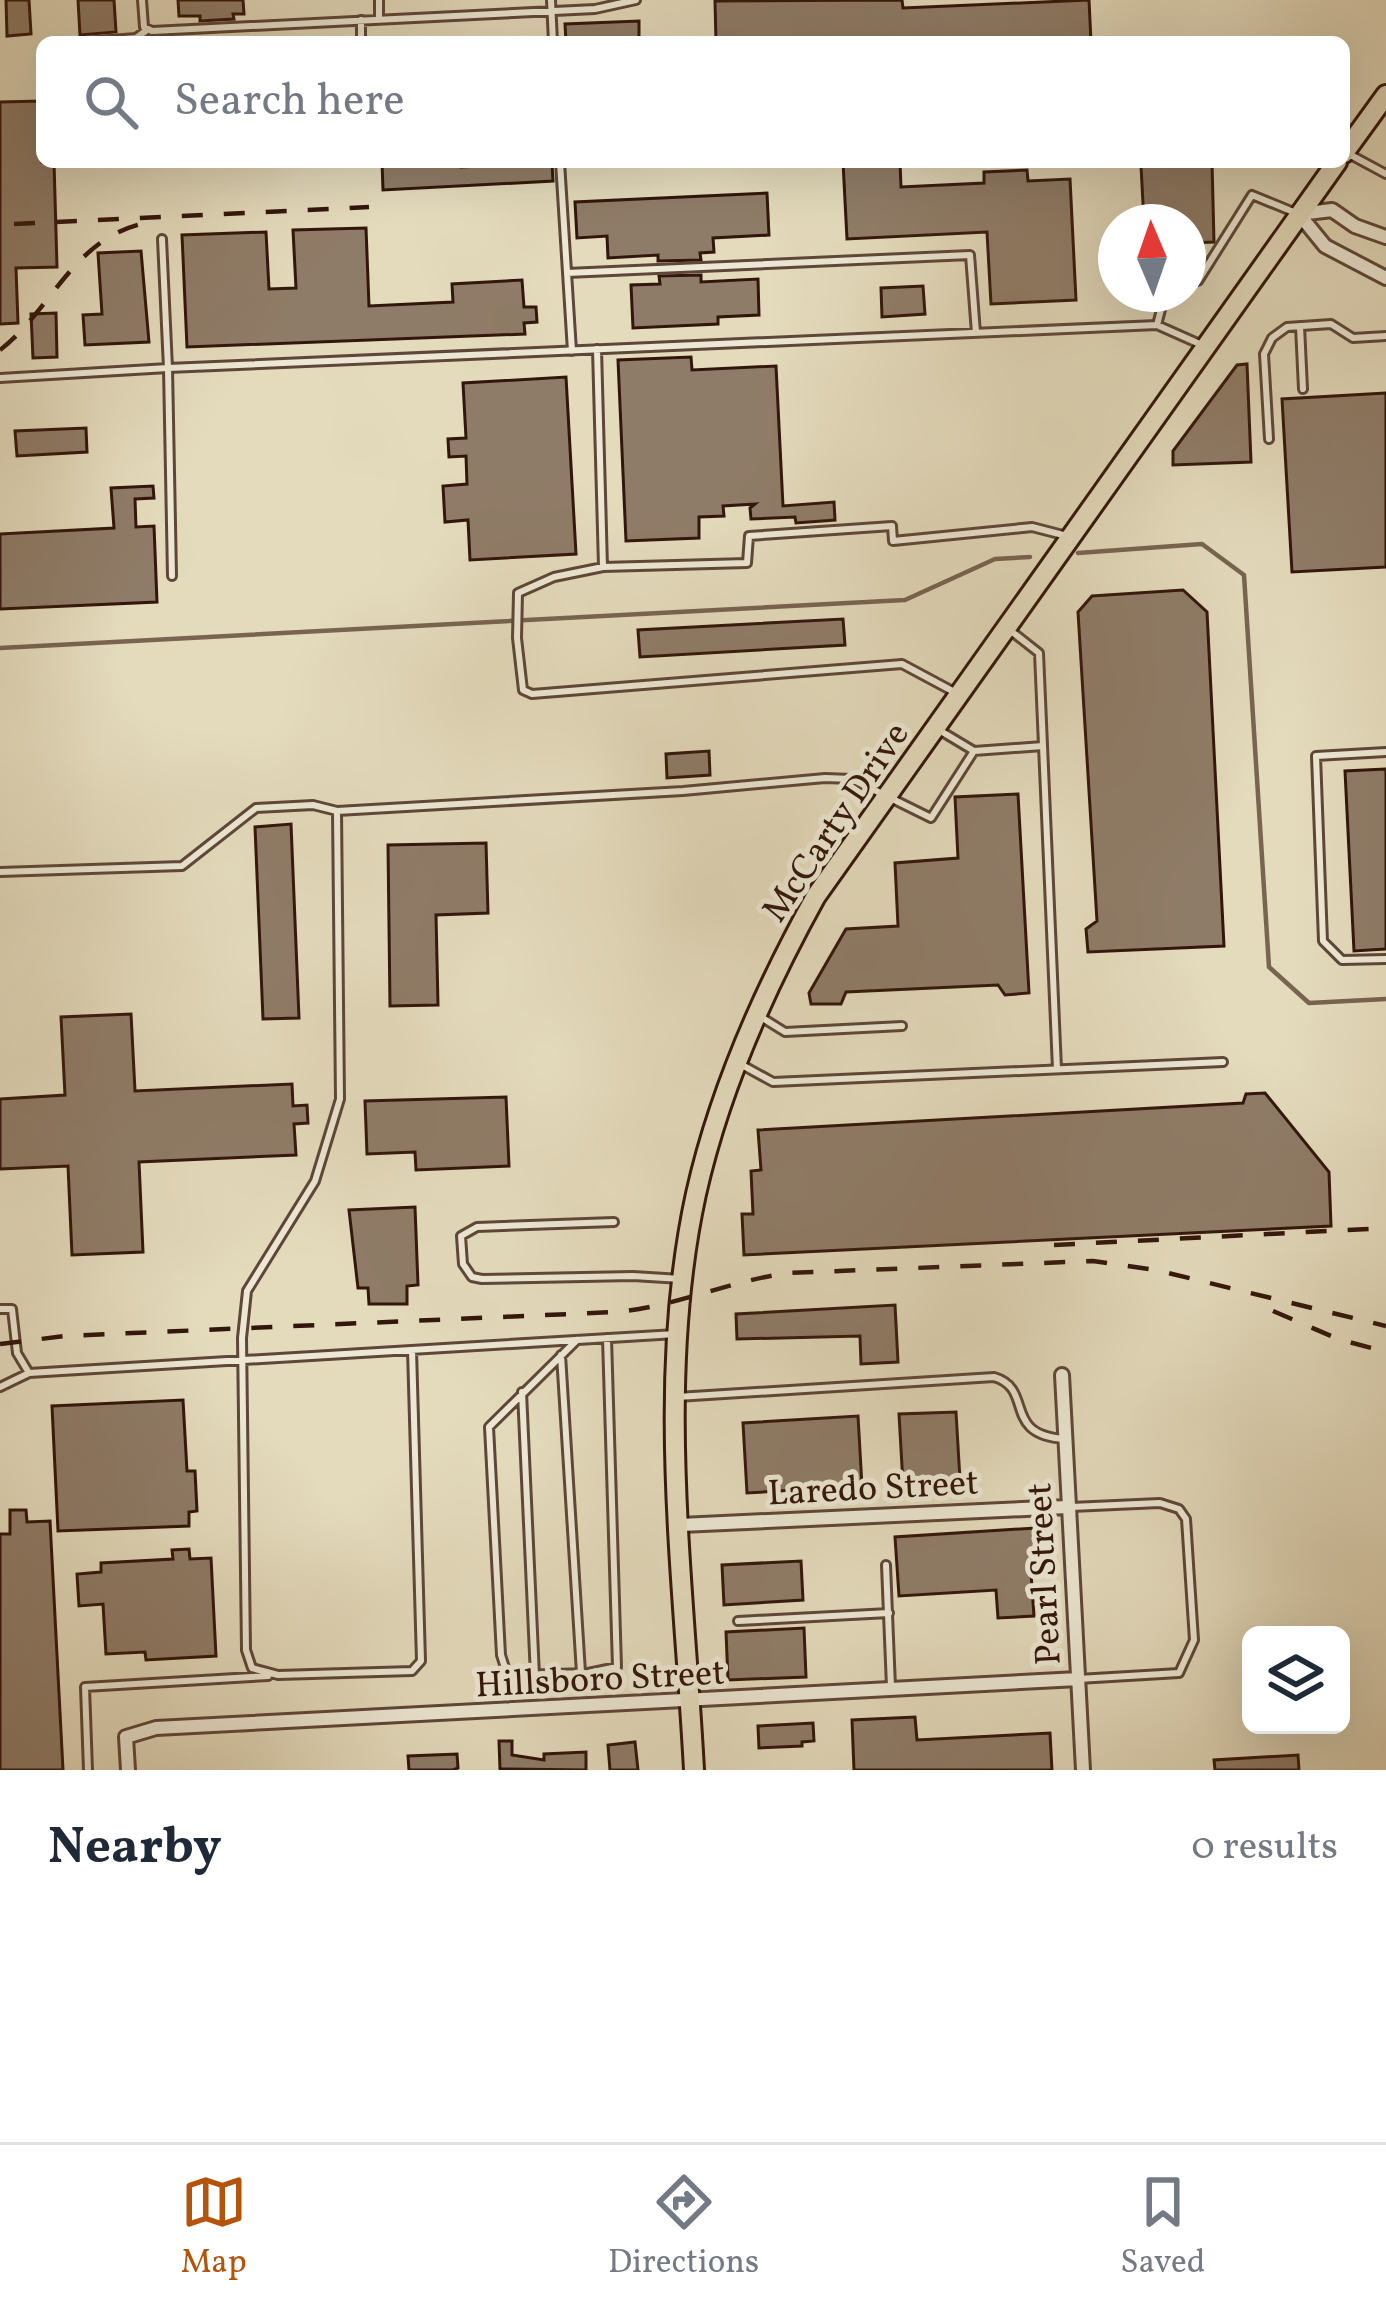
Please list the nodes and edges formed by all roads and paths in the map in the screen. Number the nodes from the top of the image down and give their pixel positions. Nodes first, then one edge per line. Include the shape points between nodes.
1 (142, 0) edge
2 (379, 0) edge
3 (551, 0) edge
4 (636, 0) edge
5 (551, 10) junction
6 (379, 19) junction
7 (361, 20) junction
8 (147, 30) junction
9 (139, 36) edge
10 (361, 36) edge
11 (553, 36) edge
12 (1383, 104) edge
13 (1350, 145) edge
14 (1350, 155) edge
15 (560, 168) edge
16 (1333, 168) edge
17 (1386, 174) edge
18 (1299, 214) junction
19 (1386, 237) edge
20 (162, 239) dead end
21 (1206, 268) edge
22 (567, 273) junction
23 (1386, 278) edge
24 (1160, 312) edge
25 (1157, 325) junction
26 (1300, 326) junction
27 (976, 333) junction
28 (1386, 336) edge
29 (1205, 346) junction
30 (597, 350) junction
31 (572, 351) junction
32 (168, 368) junction
33 (0, 378) edge
34 (1303, 389) dead end
35 (1269, 439) dead end
36 (1071, 538) junction
37 (603, 567) junction
38 (172, 576) dead end
39 (1006, 628) junction
40 (959, 695) junction
41 (936, 728) junction
42 (1043, 746) junction
43 (974, 751) junction
44 (1386, 752) edge
45 (888, 795) junction
46 (337, 811) junction
47 (0, 872) edge
48 (1386, 959) edge
49 (758, 1015) junction
50 (902, 1026) dead end
51 (1223, 1062) dead end
52 (738, 1063) junction
53 (1057, 1070) junction
54 (614, 1222) dead end
55 (685, 1280) junction
56 (0, 1309) edge
57 (680, 1334) junction
58 (607, 1338) junction
59 (577, 1340) junction
60 (412, 1350) junction
61 (561, 1355) junction
62 (240, 1360) junction
63 (29, 1373) junction
64 (1062, 1375) dead end
65 (0, 1387) edge
66 (522, 1391) junction
67 (676, 1397) junction
68 (1064, 1439) junction
69 (1067, 1507) junction
70 (681, 1525) junction
71 (886, 1565) dead end
72 (889, 1613) junction
73 (738, 1621) dead end
74 (581, 1673) junction
75 (278, 1675) junction
76 (535, 1676) junction
77 (1078, 1679) junction
78 (891, 1690) junction
79 (690, 1702) junction
80 (88, 1770) edge
81 (128, 1770) edge
82 (694, 1770) edge
83 (1083, 1770) edge

1 - 8 lane
2 - 6 lane
3 - 5 lane
4 - 5 lane
5 - 6 lane
5 - 11 lane
6 - 7 lane
7 - 8 lane
7 - 10 lane
8 - 9 lane
12 - 13 main road
14 - 17 lane
15 - 22 lane
16 - 18 main road, McCarty Drive
18 - 19 street via 1332,210
18 - 21 lane via 1252,195
18 - 23 street via 1325,246
18 - 29 main road, McCarty Drive
20 - 32 lane
22 - 27 lane via 970,255
22 - 31 lane
24 - 25 lane
25 - 27 lane
25 - 29 lane
26 - 28 lane
26 - 34 lane
26 - 35 lane via 1272,338 1264,354
27 - 30 lane
29 - 36 main road, McCarty Drive
30 - 31 lane
30 - 37 lane
31 - 32 lane
32 - 33 lane
32 - 38 lane
36 - 37 lane via 1032,527 893,542 892,526 749,536 747,563
36 - 39 main road, McCarty Drive
37 - 40 lane via 518,593 523,690 902,664
39 - 40 main road, McCarty Drive
39 - 42 lane via 1039,653
40 - 41 main road, McCarty Drive
41 - 43 lane
41 - 45 main road, McCarty Drive
42 - 43 lane
42 - 53 lane
43 - 45 lane via 931,818
44 - 48 lane via 1316,756 1323,941 1342,960
45 - 46 lane via 826,778
45 - 49 main road, McCarty Drive via 816,896
46 - 47 lane via 256,808 182,866
46 - 62 lane via 340,1100 315,1181 247,1291
49 - 50 lane via 785,1032
49 - 52 main road, McCarty Drive
51 - 53 lane
52 - 53 lane via 773,1082
52 - 55 main road, McCarty Drive via 696,1195
54 - 55 lane via 477,1227 461,1236 463,1264 482,1280
55 - 57 main road, McCarty Drive
56 - 63 lane via 12,1309 16,1353
57 - 58 lane
57 - 67 main road, McCarty Drive
58 - 59 lane
58 - 74 lane via 619,1652 617,1667
59 - 60 lane
59 - 61 lane
60 - 62 lane
60 - 75 lane via 421,1661 412,1671
61 - 66 lane
61 - 74 lane
62 - 63 lane
62 - 75 lane via 246,1650 252,1668
63 - 65 lane
64 - 68 street, Pearl Street
66 - 76 lane
66 - 76 lane via 489,1427 501,1655 506,1671
67 - 68 lane via 994,1377 1012,1389 1031,1432
67 - 70 main road, McCarty Drive
68 - 69 street, Pearl Street
69 - 70 street, Laredo Street
69 - 77 street, Pearl Street
69 - 77 lane via 1179,1509 1194,1640 1179,1673
70 - 79 main road, McCarty Drive
71 - 72 lane
72 - 73 lane
72 - 78 lane
74 - 76 lane
75 - 80 lane via 85,1688
77 - 78 street, Hillsboro Street
77 - 83 street, Pearl Street
78 - 79 street, Hillsboro Street
79 - 81 street, Hillsboro Street via 156,1728 126,1737
79 - 82 main road, McCarty Drive

